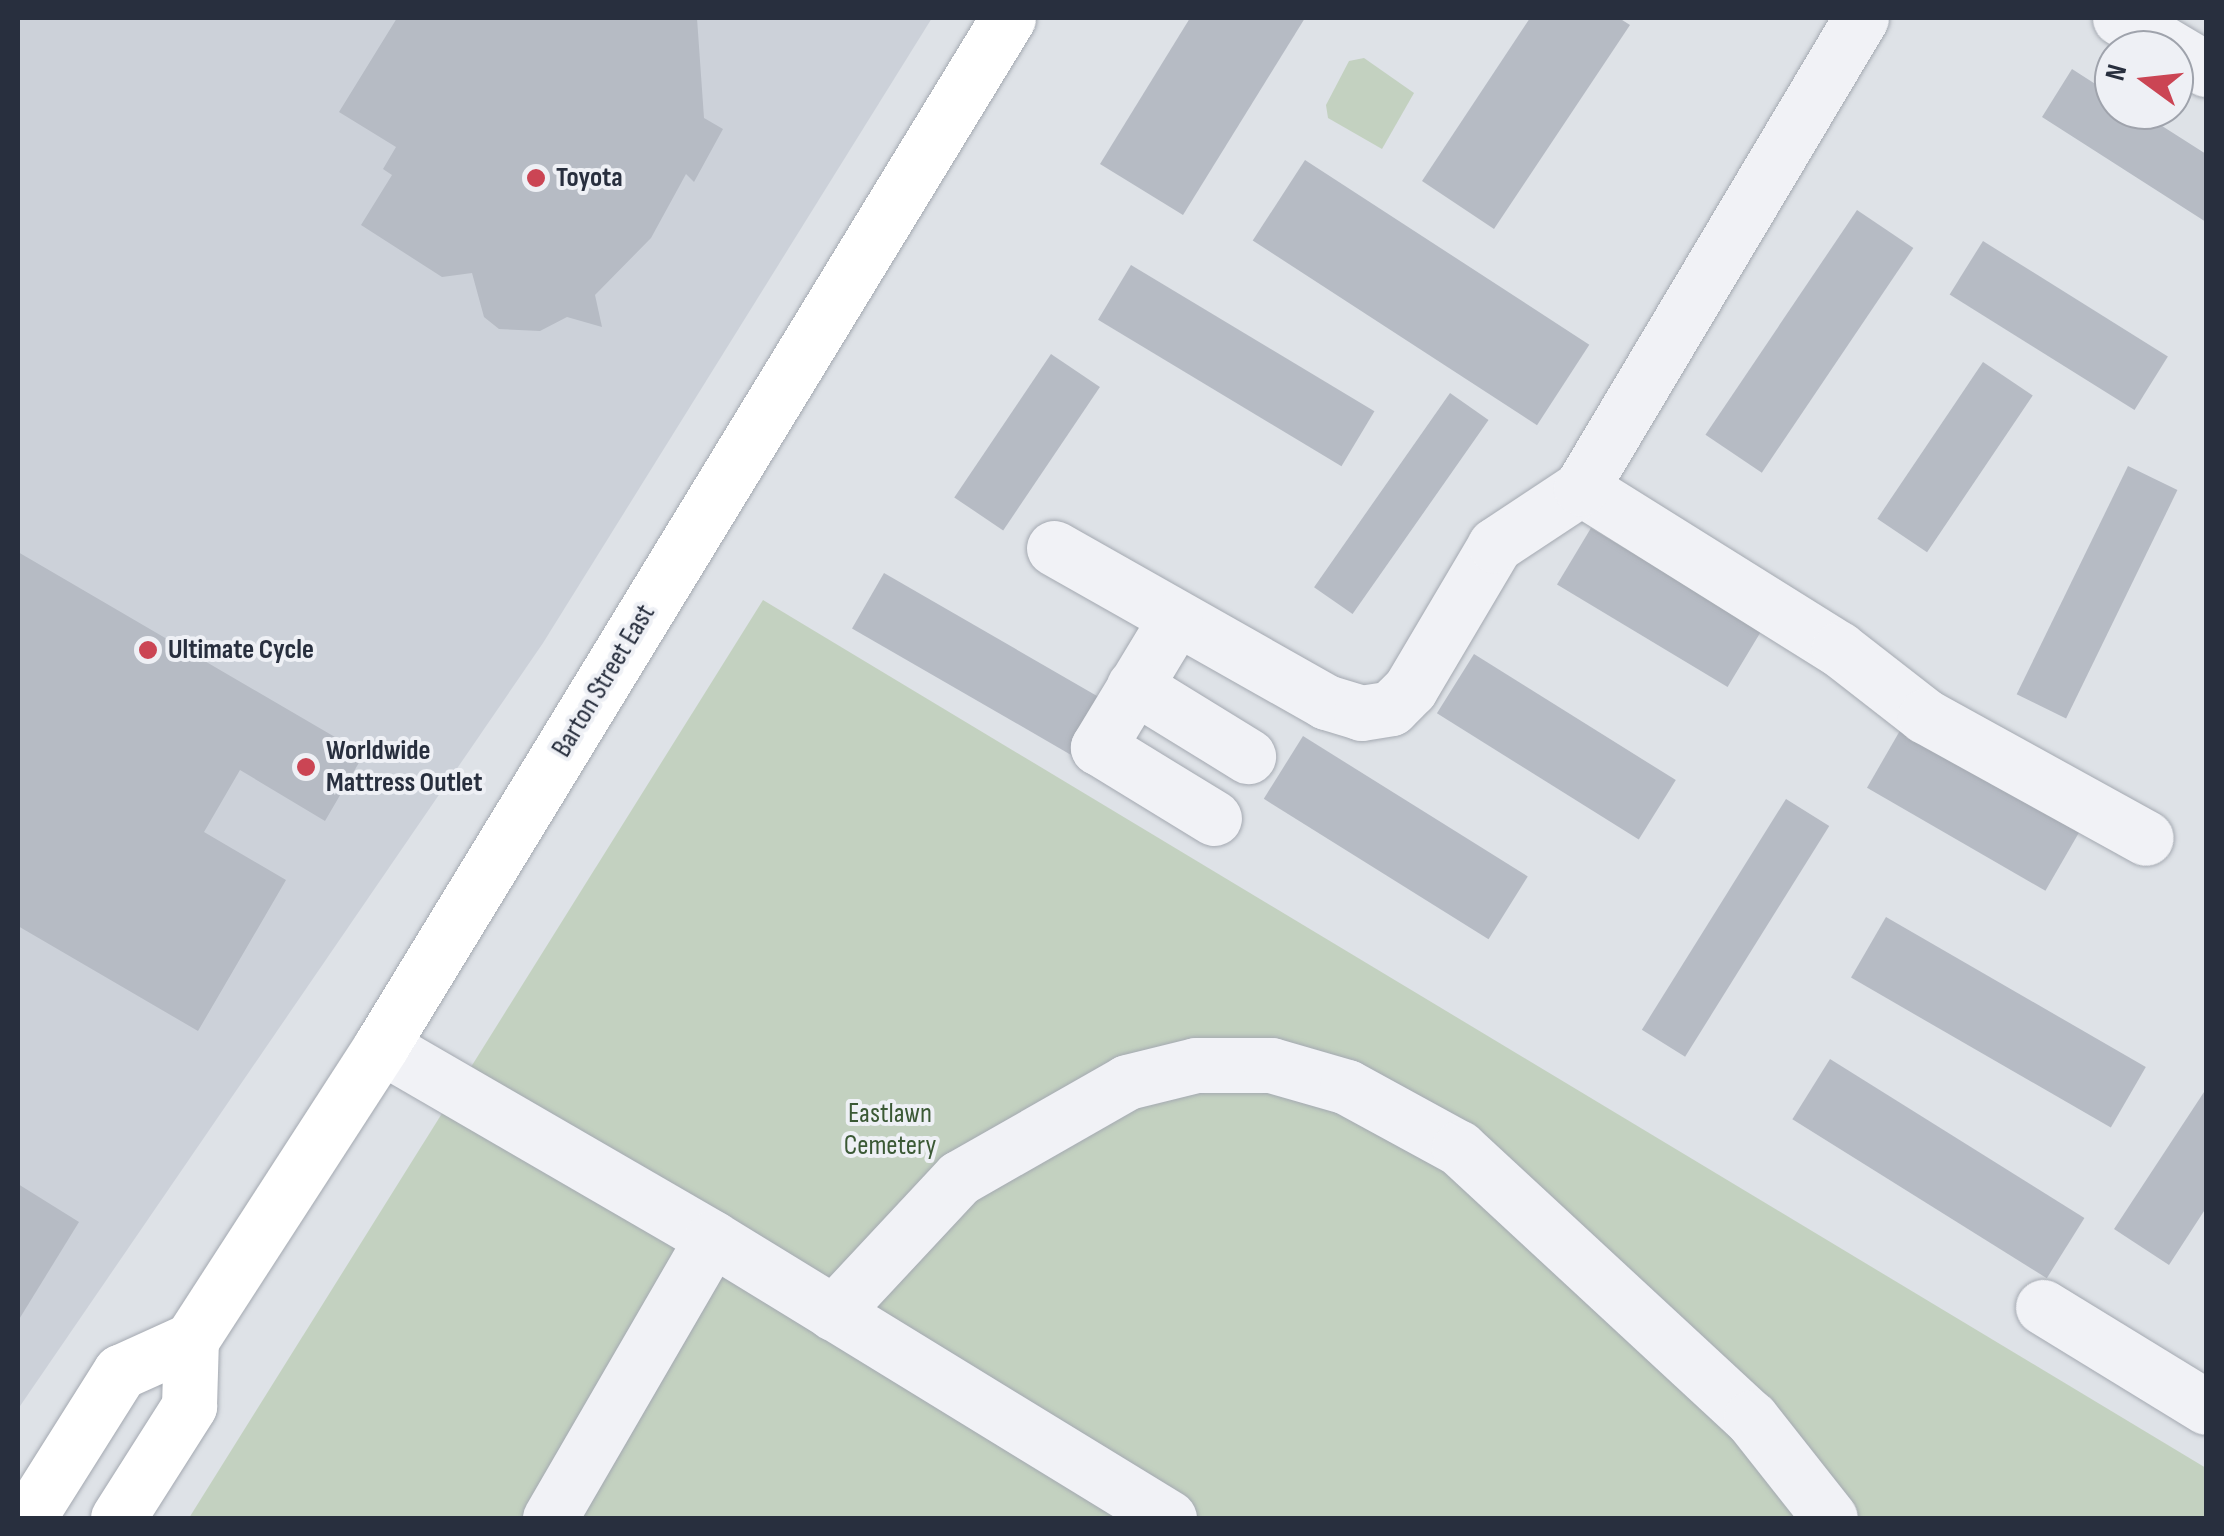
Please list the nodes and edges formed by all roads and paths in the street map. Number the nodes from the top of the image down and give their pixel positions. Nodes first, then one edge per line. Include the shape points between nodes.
1 (1008, 18) edge
2 (1861, 18) edge
3 (2145, 24) edge
4 (2206, 69) edge
5 (1581, 488) junction
6 (1054, 548) dead end
7 (1175, 620) junction
8 (1134, 686) junction
9 (1248, 756) dead end
10 (1214, 818) dead end
11 (2146, 838) dead end
12 (381, 1046) junction
13 (712, 1238) junction
14 (2044, 1308) dead end
15 (833, 1313) junction
16 (190, 1340) junction
17 (2206, 1407) edge
18 (28, 1518) edge
19 (118, 1518) edge
20 (550, 1518) edge
21 (1168, 1518) edge
22 (1830, 1518) edge

1 - 12 main road, Barton Street East
2 - 5 street
3 - 4 street
5 - 7 street via 1495,545 1410,688 1380,712 1326,702
5 - 11 street via 1839,649 1924,716
6 - 7 street
7 - 8 street
8 - 9 street
8 - 10 street via 1098,748
12 - 13 street
12 - 16 main road, Barton Street East
13 - 15 street
13 - 20 street
14 - 17 street
15 - 21 street
15 - 22 street via 958,1178 1127,1082 1196,1066 1271,1064 1347,1087 1458,1148 1750,1418
16 - 18 main road via 120,1372
16 - 19 main road via 189,1406

